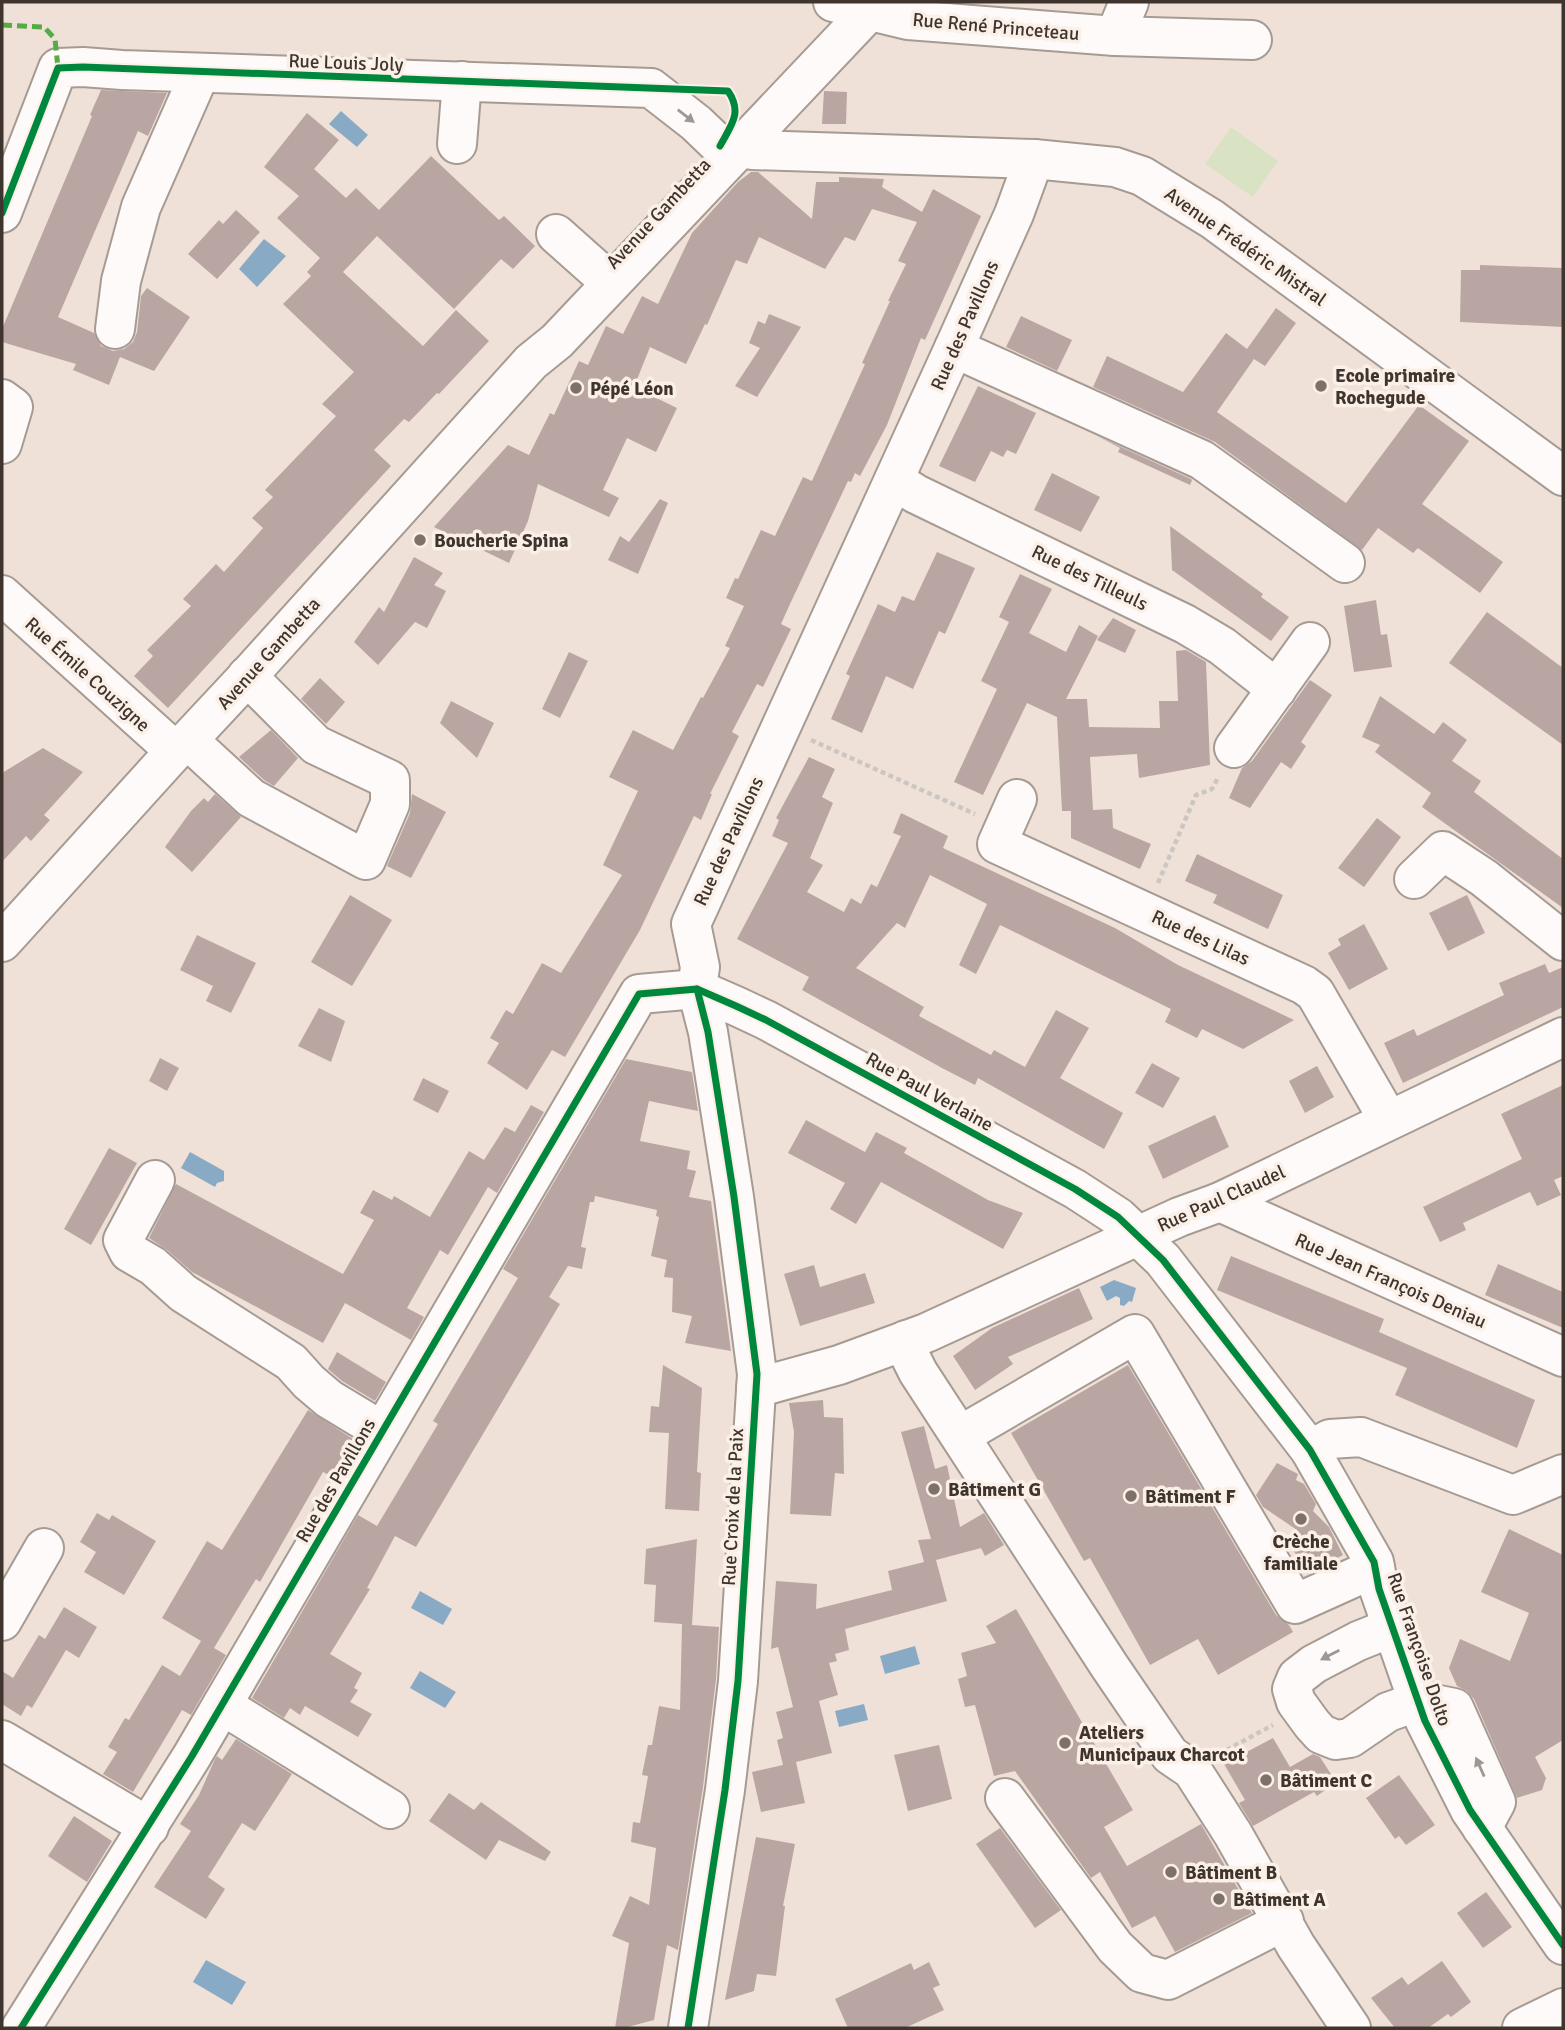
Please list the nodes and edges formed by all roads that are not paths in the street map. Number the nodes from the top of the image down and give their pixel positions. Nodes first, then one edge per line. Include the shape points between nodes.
1 (853, 4) edge
2 (1122, 19) edge
3 (1252, 40) dead end
4 (200, 73) junction
5 (462, 81) junction
6 (457, 144) dead end
7 (736, 147) junction
8 (1034, 159) junction
9 (2, 213) edge
10 (556, 234) dead end
11 (601, 274) junction
12 (115, 329) dead end
13 (954, 348) junction
14 (544, 352) junction
15 (1563, 476) edge
16 (894, 480) junction
17 (1345, 562) dead end
18 (2, 595) edge
19 (1310, 642) dead end
20 (247, 676) junction
21 (1277, 689) junction
22 (182, 746) junction
23 (1234, 748) road end
24 (1011, 813) road end
25 (1414, 878) dead end
26 (1563, 941) edge
27 (2, 942) edge
28 (697, 989) junction
29 (1563, 1037) edge
30 (1388, 1119) junction
31 (155, 1180) dead end
32 (1220, 1202) junction
33 (1139, 1235) junction
34 (906, 1340) junction
35 (1563, 1357) edge
36 (755, 1388) junction
37 (382, 1431) junction
38 (961, 1435) junction
39 (1310, 1450) junction
40 (1563, 1474) edge
41 (44, 1548) dead end
42 (1375, 1567) junction
43 (2, 1621) edge
44 (1393, 1628) junction
45 (1419, 1701) junction
46 (222, 1705) junction
47 (2, 1740) edge
48 (1005, 1798) dead end
49 (390, 1809) dead end
50 (149, 1827) junction
51 (1284, 1921) junction
52 (1563, 1945) edge
53 (1563, 2008) edge
54 (22, 2028) edge
55 (688, 2028) edge
56 (1351, 2028) edge
57 (1522, 2028) edge

1 - 2 street, Rue René Princeteau via 908,20
1 - 7 street
2 - 3 street, Rue René Princeteau
4 - 5 street, Rue Louis Joly
4 - 9 street, Rue Louis Joly via 58,68
4 - 12 street via 141,207 121,281
5 - 6 street
5 -> 7 street, Rue Louis Joly via 651,88 696,124
7 - 8 street, Avenue Frédéric Mistral
7 - 11 street, Avenue Gambetta
7 - 14 street via 739,158 577,335
8 - 13 street, Rue des Pavillons
8 - 15 street, Avenue Frédéric Mistral via 1115,167 1164,188
10 - 11 street
11 - 14 street, Avenue Gambetta via 538,342
13 - 16 street, Rue des Pavillons
13 - 17 street via 1202,460
14 - 20 street, Avenue Gambetta
16 - 21 street, Rue des Tilleuls via 1185,624
16 - 28 street, Rue des Pavillons via 691,924 700,967
18 - 22 street, Rue Émile Couzigne
19 - 21 street
20 - 22 street, Avenue Gambetta
20 - 22 street, Rue Émile Couzigne via 316,745 390,780 390,804 366,860 251,798
21 - 23 street
22 - 27 street, Avenue Gambetta
24 - 30 street, Rue des Lilas via 997,844 1315,993
25 - 26 street via 1443,851
28 - 33 street, Rue Paul Verlaine via 766,1020 1075,1189
28 - 36 street, Rue Croix de la Paix via 734,1198 757,1374
28 - 37 street, Rue des Pavillons via 639,994
29 - 30 street, Rue Paul Claudel
30 - 32 street, Rue Paul Claudel
31 - 37 street via 123,1240 129,1252 183,1293 291,1362 329,1399
32 - 33 street, Rue Paul Claudel
32 - 35 street, Rue Jean François Deniau
33 - 34 street, Rue Paul Claudel
33 - 39 street, Rue Françoise Dolto
34 - 36 street, Rue Paul Claudel via 839,1365
34 - 38 street via 918,1372
36 - 55 street, Rue Croix de la Paix via 738,1681
37 - 46 street, Rue des Pavillons
38 - 42 street via 1135,1334 1295,1604
38 - 51 street via 1170,1755 1192,1770
39 - 40 street via 1330,1439 1361,1437 1513,1495
39 - 42 street, Rue Françoise Dolto
41 - 43 street
42 - 44 street, Rue Françoise Dolto
44 - 45 street, Rue Françoise Dolto
44 -> 45 street, Rue Françoise Dolto via 1314,1664 1297,1677 1292,1689 1296,1702 1321,1734 1336,1740 1350,1738 1388,1712
45 - 52 street, Rue Françoise Dolto via 1470,1810
46 - 49 street
46 - 50 street, Rue des Pavillons
47 - 50 street
48 - 51 street via 1115,1947 1142,1973 1168,1980
50 - 54 street, Rue des Pavillons
51 - 56 street
53 - 57 street

